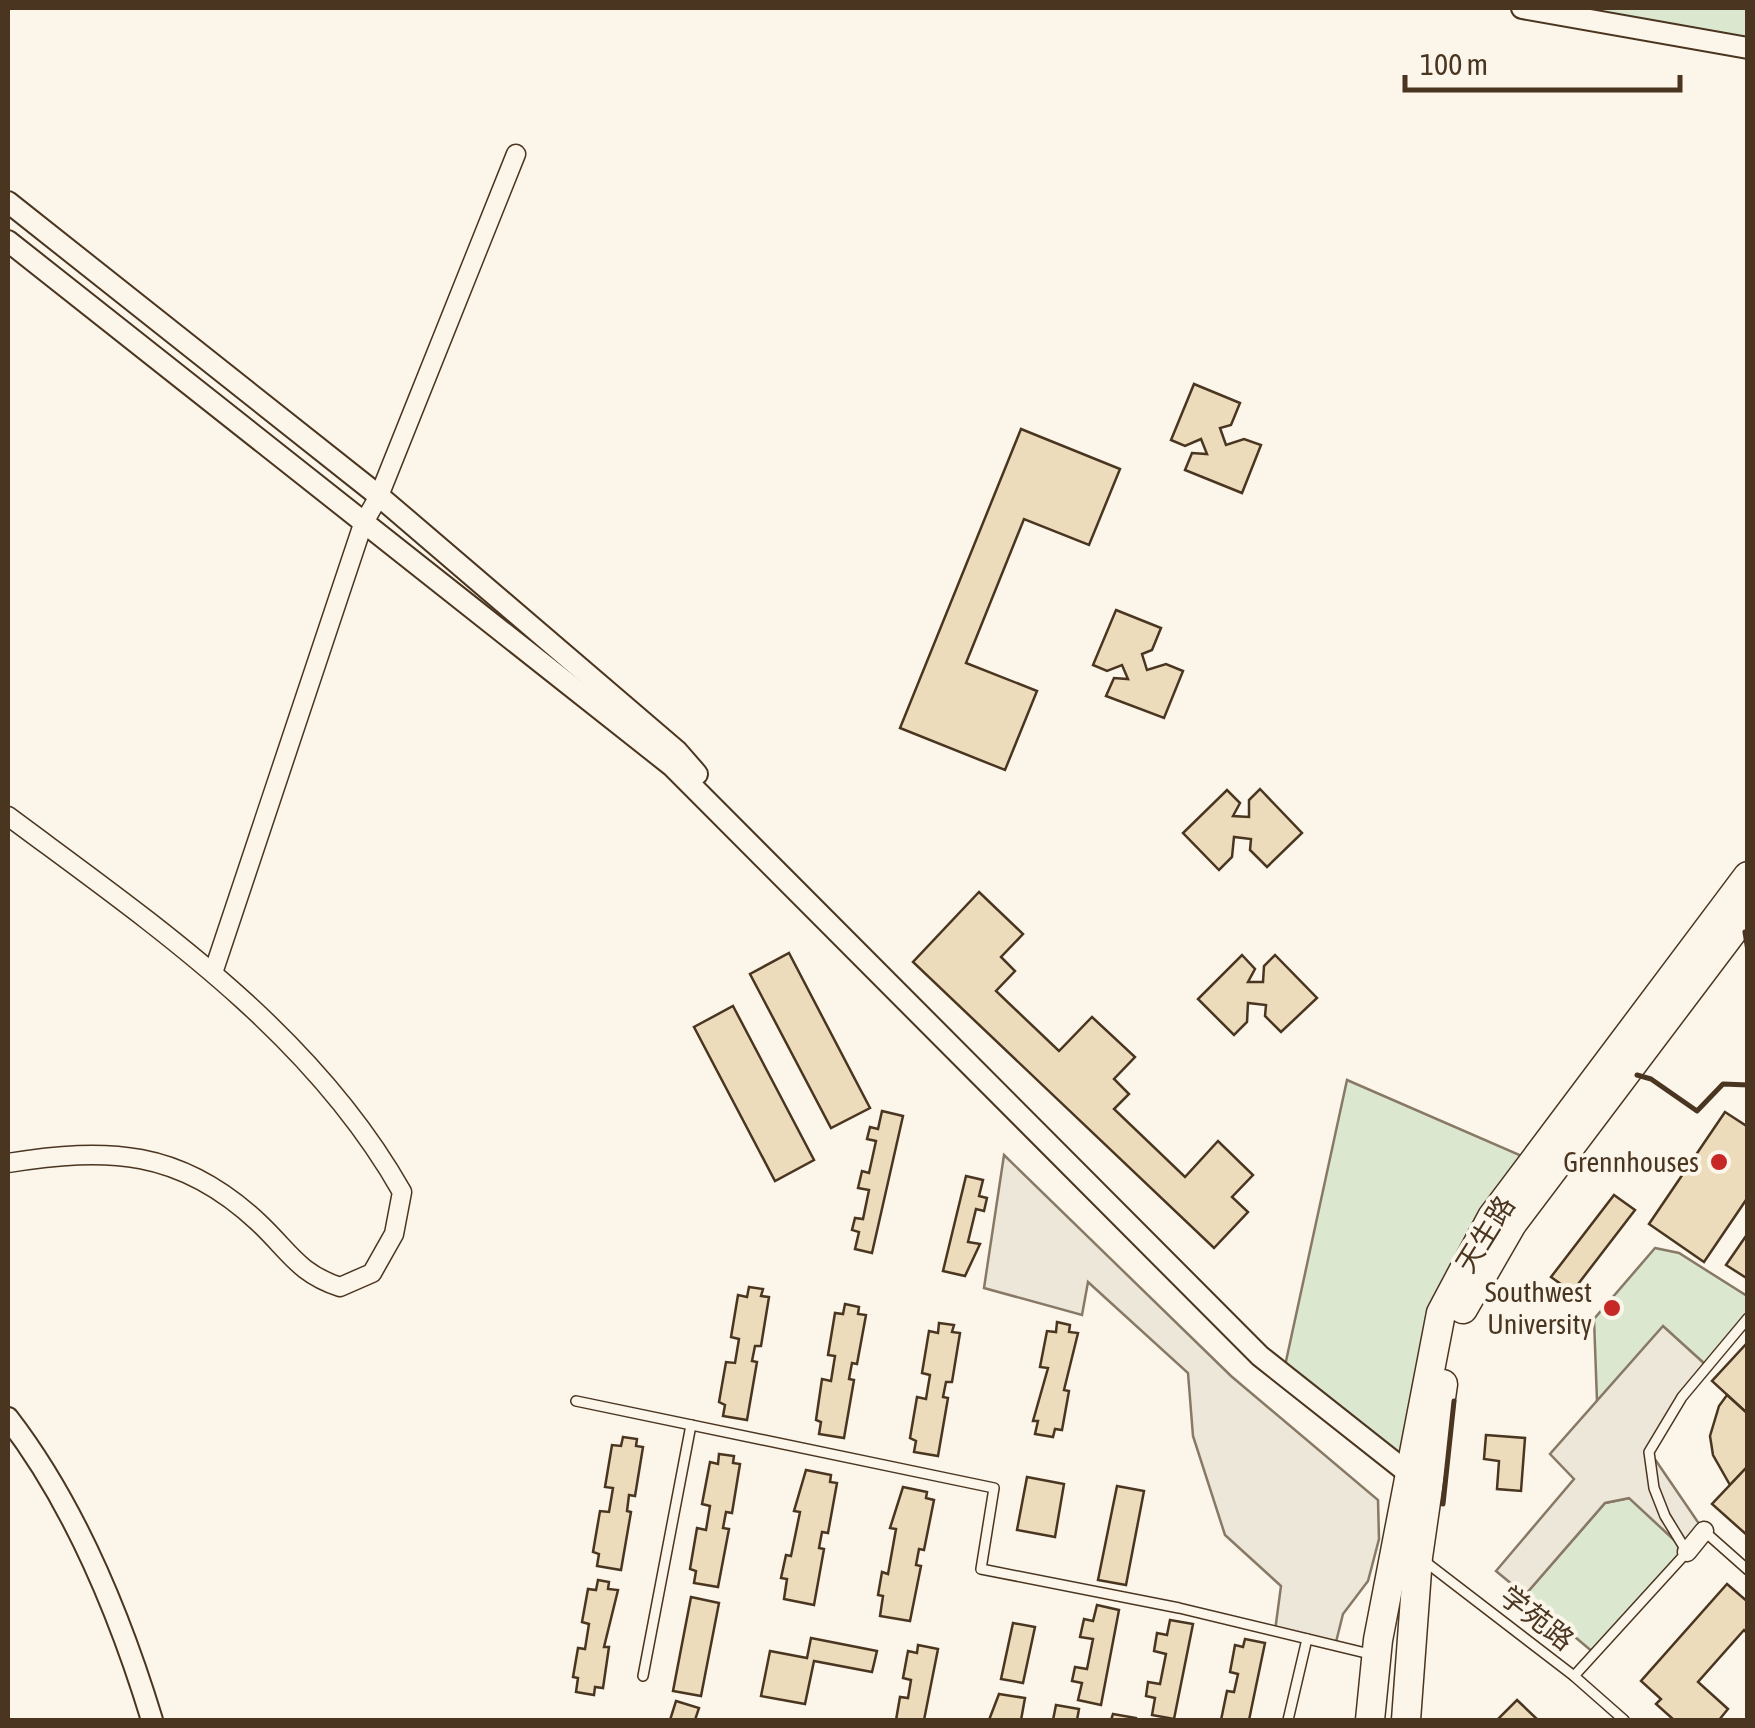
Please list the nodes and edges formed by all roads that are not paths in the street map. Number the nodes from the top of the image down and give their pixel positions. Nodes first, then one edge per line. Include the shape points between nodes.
1 (1522, 8) edge
2 (1748, 48) edge
3 (516, 154) dead end
4 (8, 202) edge
5 (8, 240) edge
6 (379, 496) junction
7 (363, 524) junction
8 (8, 816) edge
9 (1748, 876) edge
10 (1748, 911) edge
11 (831, 926) junction
12 (214, 970) junction
13 (8, 1163) edge
14 (1748, 1318) edge
15 (576, 1401) dead end
16 (8, 1418) edge
17 (691, 1425) junction
18 (1408, 1473) junction
19 (1704, 1531) joint
20 (1687, 1552) junction
21 (1418, 1557) junction
22 (1748, 1570) edge
23 (1307, 1639) junction
24 (1376, 1655) junction
25 (643, 1676) dead end
26 (1574, 1676) junction
27 (152, 1720) edge
28 (1288, 1720) edge
29 (1370, 1720) edge
30 (1406, 1720) edge
31 (1624, 1720) edge

1 - 2 street
3 - 6 street
4 - 6 street
5 - 7 street
6 - 7 street
6 - 11 street via 678,751
7 - 11 street via 672,766
7 - 12 street
8 - 12 street
9 - 18 highway, 天生路 via 1492,1217 1461,1268 1441,1313
10 - 21 highway, 天生路 via 1478,1278 1447,1362
11 - 18 street via 1260,1356
12 - 13 street via 370,1134 402,1192 394,1234 372,1273 340,1287 310,1277 236,1202 135,1155 80,1152
14 - 20 lane via 1682,1397 1650,1452 1664,1516
15 - 17 lane
16 - 27 street via 44,1466 76,1533
17 - 23 lane via 994,1488 981,1569
17 - 25 lane
18 - 24 highway, 天生路
19 - 20 street
19 - 22 lane
20 - 26 lane
21 - 26 lane, 学苑路
21 - 30 highway, 天生路
23 - 24 lane
23 - 28 lane
24 - 29 highway, 天生路
26 - 31 lane, 学苑路

